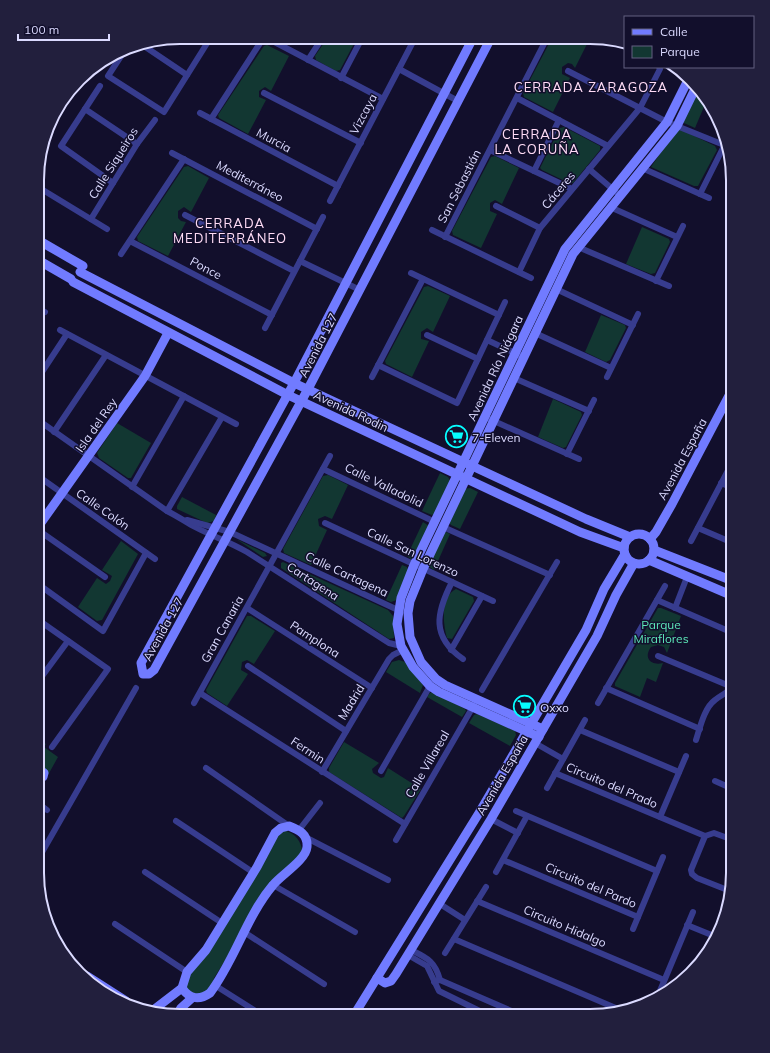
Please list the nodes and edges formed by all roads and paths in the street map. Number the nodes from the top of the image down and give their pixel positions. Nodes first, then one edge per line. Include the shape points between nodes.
1 (205, 44) edge
2 (259, 44) edge
3 (277, 44) edge
4 (318, 44) edge
5 (359, 44) edge
6 (411, 44) edge
7 (470, 44) edge
8 (487, 44) edge
9 (544, 44) edge
10 (148, 48) edge
11 (120, 58) edge
12 (308, 60) junction
13 (660, 68) edge
14 (399, 69) junction
15 (568, 71) dead end
16 (187, 75) junction
17 (342, 78) junction
18 (686, 84) edge
19 (100, 86) dead end
20 (694, 92) edge
21 (264, 93) dead end
22 (444, 93) junction
23 (517, 98) junction
24 (383, 99) junction
25 (458, 100) junction
26 (640, 108) junction
27 (85, 109) junction
28 (200, 113) dead end
29 (211, 118) junction
30 (155, 120) dead end
31 (560, 120) junction
32 (667, 122) junction
33 (677, 126) junction
34 (361, 143) junction
35 (137, 144) junction
36 (721, 144) edge
37 (608, 146) junction
38 (722, 149) edge
39 (490, 150) junction
40 (172, 153) dead end
41 (184, 159) junction
42 (642, 168) junction
43 (589, 169) junction
44 (534, 171) junction
45 (113, 183) junction
46 (338, 186) junction
47 (572, 189) junction
48 (44, 191) edge
49 (616, 192) junction
50 (700, 194) junction
51 (709, 198) dead end
52 (330, 201) dead end
53 (496, 206) dead end
54 (610, 207) junction
55 (185, 215) dead end
56 (323, 218) dead end
57 (91, 219) junction
58 (682, 226) dead end
59 (540, 228) junction
60 (107, 229) dead end
61 (317, 229) junction
62 (432, 230) dead end
63 (446, 237) junction
64 (677, 237) junction
65 (130, 241) junction
66 (44, 244) edge
67 (578, 246) junction
68 (121, 254) dead end
69 (300, 261) junction
70 (44, 264) edge
71 (294, 271) junction
72 (519, 272) junction
73 (411, 273) dead end
74 (531, 278) dead end
75 (423, 279) junction
76 (656, 281) junction
77 (346, 284) junction
78 (669, 286) dead end
79 (112, 289) junction
80 (556, 289) junction
81 (360, 290) junction
82 (106, 300) junction
83 (505, 302) dead end
84 (638, 314) dead end
85 (272, 315) junction
86 (499, 315) junction
87 (633, 324) junction
88 (265, 328) dead end
89 (60, 330) dead end
90 (168, 333) junction
91 (535, 333) junction
92 (67, 334) junction
93 (427, 335) dead end
94 (487, 340) junction
95 (106, 355) junction
96 (519, 355) junction
97 (478, 359) junction
98 (378, 365) junction
99 (611, 368) junction
100 (44, 369) edge
101 (145, 376) junction
102 (372, 377) dead end
103 (607, 377) dead end
104 (514, 378) junction
105 (294, 383) junction
106 (308, 389) junction
107 (288, 395) junction
108 (184, 396) junction
109 (594, 400) dead end
110 (302, 401) junction
111 (726, 401) edge
112 (589, 411) junction
113 (222, 417) junction
114 (489, 419) junction
115 (44, 424) edge
116 (236, 424) dead end
117 (54, 432) junction
118 (567, 454) junction
119 (88, 456) junction
120 (330, 456) dead end
121 (579, 459) dead end
122 (468, 464) junction
123 (323, 468) junction
124 (726, 474) edge
125 (462, 477) junction
126 (44, 480) edge
127 (721, 483) junction
128 (726, 485) edge
129 (132, 486) junction
130 (62, 494) junction
131 (167, 511) junction
132 (44, 519) edge
133 (435, 522) junction
134 (325, 523) dead end
135 (443, 527) junction
136 (698, 528) junction
137 (214, 531) junction
138 (44, 534) edge
139 (228, 536) junction
140 (630, 537) junction
141 (650, 539) junction
142 (726, 540) edge
143 (691, 542) dead end
144 (654, 550) junction
145 (625, 551) junction
146 (146, 552) junction
147 (277, 553) junction
148 (286, 558) joint
149 (155, 559) dead end
150 (649, 560) junction
151 (557, 562) dead end
152 (634, 563) junction
153 (414, 565) junction
154 (270, 566) junction
155 (423, 569) junction
156 (550, 575) junction
157 (105, 577) dead end
158 (687, 577) junction
159 (726, 578) edge
160 (452, 582) junction
161 (665, 586) dead end
162 (44, 588) edge
163 (726, 593) edge
164 (482, 596) junction
165 (657, 600) junction
166 (493, 601) dead end
167 (246, 608) junction
168 (675, 608) junction
169 (398, 610) junction
170 (44, 623) edge
171 (726, 630) edge
172 (68, 641) junction
173 (402, 648) junction
174 (451, 650) junction
175 (658, 656) dead end
176 (463, 659) dead end
177 (248, 666) dead end
178 (44, 673) edge
179 (726, 684) edge
180 (430, 686) junction
181 (136, 688) dead end
182 (372, 688) junction
183 (606, 688) junction
184 (482, 690) dead end
185 (200, 693) junction
186 (726, 694) edge
187 (194, 703) dead end
188 (598, 703) dead end
189 (475, 704) junction
190 (586, 720) dead end
191 (529, 728) junction
192 (700, 729) junction
193 (580, 730) junction
194 (346, 731) junction
195 (539, 736) junction
196 (696, 740) dead end
197 (52, 747) dead end
198 (686, 756) dead end
199 (563, 759) junction
200 (206, 768) dead end
201 (381, 771) dead end
202 (322, 772) junction
203 (679, 772) junction
204 (555, 773) junction
205 (715, 781) dead end
206 (726, 786) edge
207 (546, 788) dead end
208 (320, 803) dead end
209 (44, 807) edge
210 (48, 810) dead end
211 (516, 812) dead end
212 (527, 816) junction
213 (660, 817) junction
214 (491, 819) junction
215 (176, 821) dead end
216 (405, 824) junction
217 (289, 826) junction
218 (302, 833) junction
219 (518, 833) junction
220 (705, 836) junction
221 (726, 837) edge
222 (396, 840) dead end
223 (44, 849) edge
224 (663, 857) dead end
225 (503, 860) junction
226 (657, 871) junction
227 (145, 872) dead end
228 (496, 872) dead end
229 (254, 873) junction
230 (388, 880) dead end
231 (273, 885) junction
232 (486, 887) dead end
233 (725, 889) edge
234 (477, 901) junction
235 (440, 904) junction
236 (693, 912) dead end
237 (638, 916) junction
238 (466, 920) junction
239 (222, 923) junction
240 (115, 924) dead end
241 (687, 926) junction
242 (633, 929) dead end
243 (244, 932) junction
244 (355, 932) dead end
245 (711, 935) edge
246 (454, 939) junction
247 (410, 953) junction
248 (445, 953) dead end
249 (187, 972) junction
250 (377, 978) junction
251 (664, 980) junction
252 (437, 981) junction
253 (324, 984) dead end
254 (216, 986) junction
255 (182, 988) junction
256 (660, 989) edge
257 (192, 998) junction
258 (158, 1007) edge
259 (612, 1007) edge
260 (180, 1009) edge
261 (252, 1009) edge
262 (358, 1009) edge
263 (475, 1009) edge
264 (504, 1009) edge

1 - 16 street
2 - 29 street
3 - 12 street
4 - 12 street
5 - 17 street
6 - 14 street, Vizcaya
7 - 22 main road, Avenida 127
8 - 25 main road, Avenida 127
9 - 23 street, San Sebastián
10 - 16 street
11 - 16 street via 108,76 164,112
12 - 17 street
13 - 26 street, Cáceres
14 - 22 street
14 - 24 street, Vizcaya
15 - 26 street
17 - 24 street
18 - 32 main road, Avenida Río Niágara
19 - 27 street
20 - 33 main road, Avenida Río Niágara
21 - 34 street
22 - 25 street
22 - 77 main road, Avenida 127
23 - 31 street
23 - 39 street, San Sebastián
24 - 34 street, Vizcaya
25 - 81 main road, Avenida 127
26 - 32 street
26 - 37 street, Cáceres
27 - 35 street
27 - 45 street via 61,146
28 - 29 street, Murcia
29 - 46 street, Murcia
30 - 35 street, Calle Siqueiros
31 - 37 street
31 - 44 street
32 - 33 street
32 - 49 main road, Avenida Río Niágara
33 - 36 street
33 - 42 main road, Avenida Río Niágara
34 - 46 street, Vizcaya
35 - 45 street, Calle Siqueiros
37 - 43 street, Cáceres
38 - 50 street
39 - 44 street
39 - 63 street, San Sebastián
40 - 41 street, Mediterráneo
41 - 61 street, Mediterráneo
41 - 65 street
42 - 49 main road, Avenida Río Niágara
42 - 50 street
43 - 47 street, Cáceres
43 - 49 street
44 - 47 street
45 - 57 street, Calle Siqueiros
46 - 52 street, Vizcaya
47 - 59 street, Cáceres
48 - 57 street
49 - 54 main road, Avenida Río Niágara
49 - 96 main road, Avenida Río Niágara via 565,249
50 - 51 street
53 - 59 street
54 - 64 street
54 - 67 main road, Avenida Río Niágara
55 - 71 street
56 - 61 street
57 - 60 street
58 - 64 street
59 - 72 street, Cáceres
61 - 69 street
62 - 63 street
63 - 72 street
64 - 76 street
65 - 68 street
65 - 85 street, Ponce
66 - 79 main road, Avenida Rodin
67 - 76 street
67 - 80 main road, Avenida Río Niágara
69 - 71 street
69 - 77 street
70 - 82 main road, Avenida Rodin
71 - 85 street
72 - 74 street
73 - 75 street
75 - 86 street
75 - 98 street
76 - 78 street
77 - 81 street
77 - 105 main road, Avenida 127
79 - 82 main road
79 - 105 main road, Avenida Rodin
80 - 87 street
80 - 91 main road, Avenida Río Niágara
81 - 106 main road, Avenida 127
82 - 90 main road, Avenida Rodin
83 - 86 street
84 - 87 street
85 - 88 street
86 - 94 street
87 - 99 street
89 - 92 street
90 - 101 main road, Isla del Rey
90 - 107 main road, Avenida Rodin
91 - 96 main road, Avenida Río Niágara
91 - 99 street
92 - 95 street
92 - 100 street
93 - 97 street
94 - 96 street
94 - 97 street
95 - 101 street
95 - 117 street
96 - 104 main road, Avenida Río Niágara
96 - 114 main road, Avenida Río Niágara
97 - 98 street via 457,403
98 - 102 street
99 - 103 street
101 - 108 street
101 - 119 main road, Isla del Rey
104 - 112 street
104 - 114 main road, Avenida Río Niágara
105 - 106 main road, Avenida Rodin
105 - 107 main road, Avenida 127
106 - 110 main road, Avenida 127
106 - 122 main road, Avenida Rodin
107 - 110 main road, Avenida Rodin
107 - 137 main road, Avenida 127
108 - 113 street
108 - 129 street
109 - 112 street
110 - 125 main road, Avenida Rodin
110 - 139 main road, Avenida 127
111 - 141 main road, Avenida España via 672,504
112 - 118 street
113 - 116 street
113 - 131 street
114 - 118 street
114 - 122 main road, Avenida Río Niágara
115 - 117 street, Cartagena
117 - 119 street, Cartagena
118 - 121 street
119 - 129 street, Cartagena
119 - 130 main road, Isla del Rey
120 - 123 street
122 - 125 main road, Avenida Río Niágara
122 - 140 main road, Avenida Rodin
123 - 133 street, Calle Valladolid
123 - 147 street
124 - 127 street
125 - 133 main road, Avenida Río Niágara
125 - 135 main road, Avenida Río Niágara
125 - 145 main road, Avenida Rodin
126 - 130 street, Calle Colón
127 - 128 street
127 - 136 street
129 - 131 street, Cartagena
130 - 132 main road, Isla del Rey
130 - 146 street, Calle Colón
131 - 137 street, Cartagena
133 - 153 main road, Avenida Río Niágara
134 - 153 street, Calle San Lorenzo
135 - 155 main road, Avenida Río Niágara
135 - 156 street
136 - 142 street
136 - 143 street
137 - 139 street, Cartagena
137 - 139 main road, Avenida 127 via 141,663 143,674 149,674 154,670
138 - 157 street
139 - 147 street, Cartagena
139 - 154 street, Cartagena
140 - 141 main road via 639,534
140 - 145 main road, Avenida España
141 - 144 main road
144 - 150 main road
144 - 159 main road
145 - 152 main road
145 - 191 main road, Avenida España via 604,589 586,630
146 - 149 street, Calle Colón
146 - 162 street via 103,631
147 - 148 street, Cartagena
147 - 154 street, Gran Canaria
148 - 169 street, Calle Cartagena
150 - 152 main road via 642,564
150 - 158 main road
151 - 156 street
152 - 195 main road, Avenida España via 598,636
153 - 155 street, Calle San Lorenzo
153 - 169 main road, Avenida Río Niágara
154 - 167 street, Gran Canaria
154 - 173 street, Cartagena via 389,643
155 - 160 street, Calle San Lorenzo
155 - 189 main road, Avenida Río Niágara via 408,613 410,637 415,652 436,679
156 - 184 street
158 - 163 main road
158 - 168 street
160 - 164 street, Calle San Lorenzo
160 - 174 street via 439,615 442,636
161 - 165 street
164 - 166 street, Calle San Lorenzo
164 - 174 street
165 - 168 street
165 - 183 street
167 - 182 street, Pamplona
167 - 185 street, Gran Canaria
168 - 171 street
169 - 173 main road, Avenida Río Niágara via 397,624
170 - 172 street
172 - 178 street
172 - 197 street via 108,669
173 - 180 main road, Avenida Río Niágara via 413,667
173 - 182 street, Madrid via 389,659
174 - 176 street
175 - 179 street
177 - 194 street
180 - 189 main road, Avenida Río Niágara via 451,698
180 - 201 street
181 - 223 street
182 - 194 street, Madrid
183 - 188 street
183 - 192 street
185 - 187 street, Gran Canaria
185 - 202 street, Fermin
186 - 192 street via 709,706
189 - 191 main road, Avenida Río Niágara
189 - 216 street, Calle Villareal
190 - 193 street, Circuito del Prado
191 - 195 main road, Avenida Río Niágara
191 - 250 main road, Avenida España
192 - 196 street
193 - 199 street, Circuito del Prado
193 - 203 street
194 - 202 street, Madrid
195 - 199 street, Circuito del Prado
195 - 214 main road, Avenida España
198 - 203 street, Circuito del Prado
199 - 204 street, Circuito del Prado
200 - 217 street
202 - 216 street, Fermin
203 - 213 street, Circuito del Prado
204 - 207 street, Circuito del Prado
204 - 213 street, Circuito del Prado
205 - 206 street
208 - 218 street
209 - 210 street
211 - 212 street
212 - 219 street
212 - 226 street
213 - 220 street, Circuito del Prado
214 - 219 street
214 - 235 main road, Avenida España
215 - 229 street
216 - 222 street, Calle Villareal
217 - 218 main road
217 - 229 main road via 275,833
218 - 230 street
218 - 231 main road via 307,848 302,858
219 - 225 street
220 - 221 street, Circuito del Prado via 714,833
220 - 233 street via 691,870 692,874
224 - 226 street, Circuito del Pardo
225 - 228 street
225 - 237 street, Circuito del Pardo
226 - 237 street, Circuito del Pardo
227 - 239 street
229 - 239 main road
231 - 243 main road
231 - 244 street
232 - 234 street
234 - 238 street
234 - 251 street, Circuito Hidalgo
235 - 238 street
235 - 247 main road, Avenida España
236 - 241 street
237 - 242 street
238 - 246 street
239 - 249 main road via 206,950
240 - 249 street
241 - 245 street
241 - 251 street
243 - 253 street
243 - 254 main road
246 - 248 street
246 - 259 street
247 - 250 main road, Avenida España via 392,981 385,982
247 - 252 street via 427,966
249 - 255 main road
250 - 262 main road, Avenida España
251 - 256 street
252 - 263 street via 439,991 443,994
252 - 264 street
254 - 257 main road via 203,998
254 - 261 street
255 - 257 main road
255 - 258 main road
257 - 260 main road

